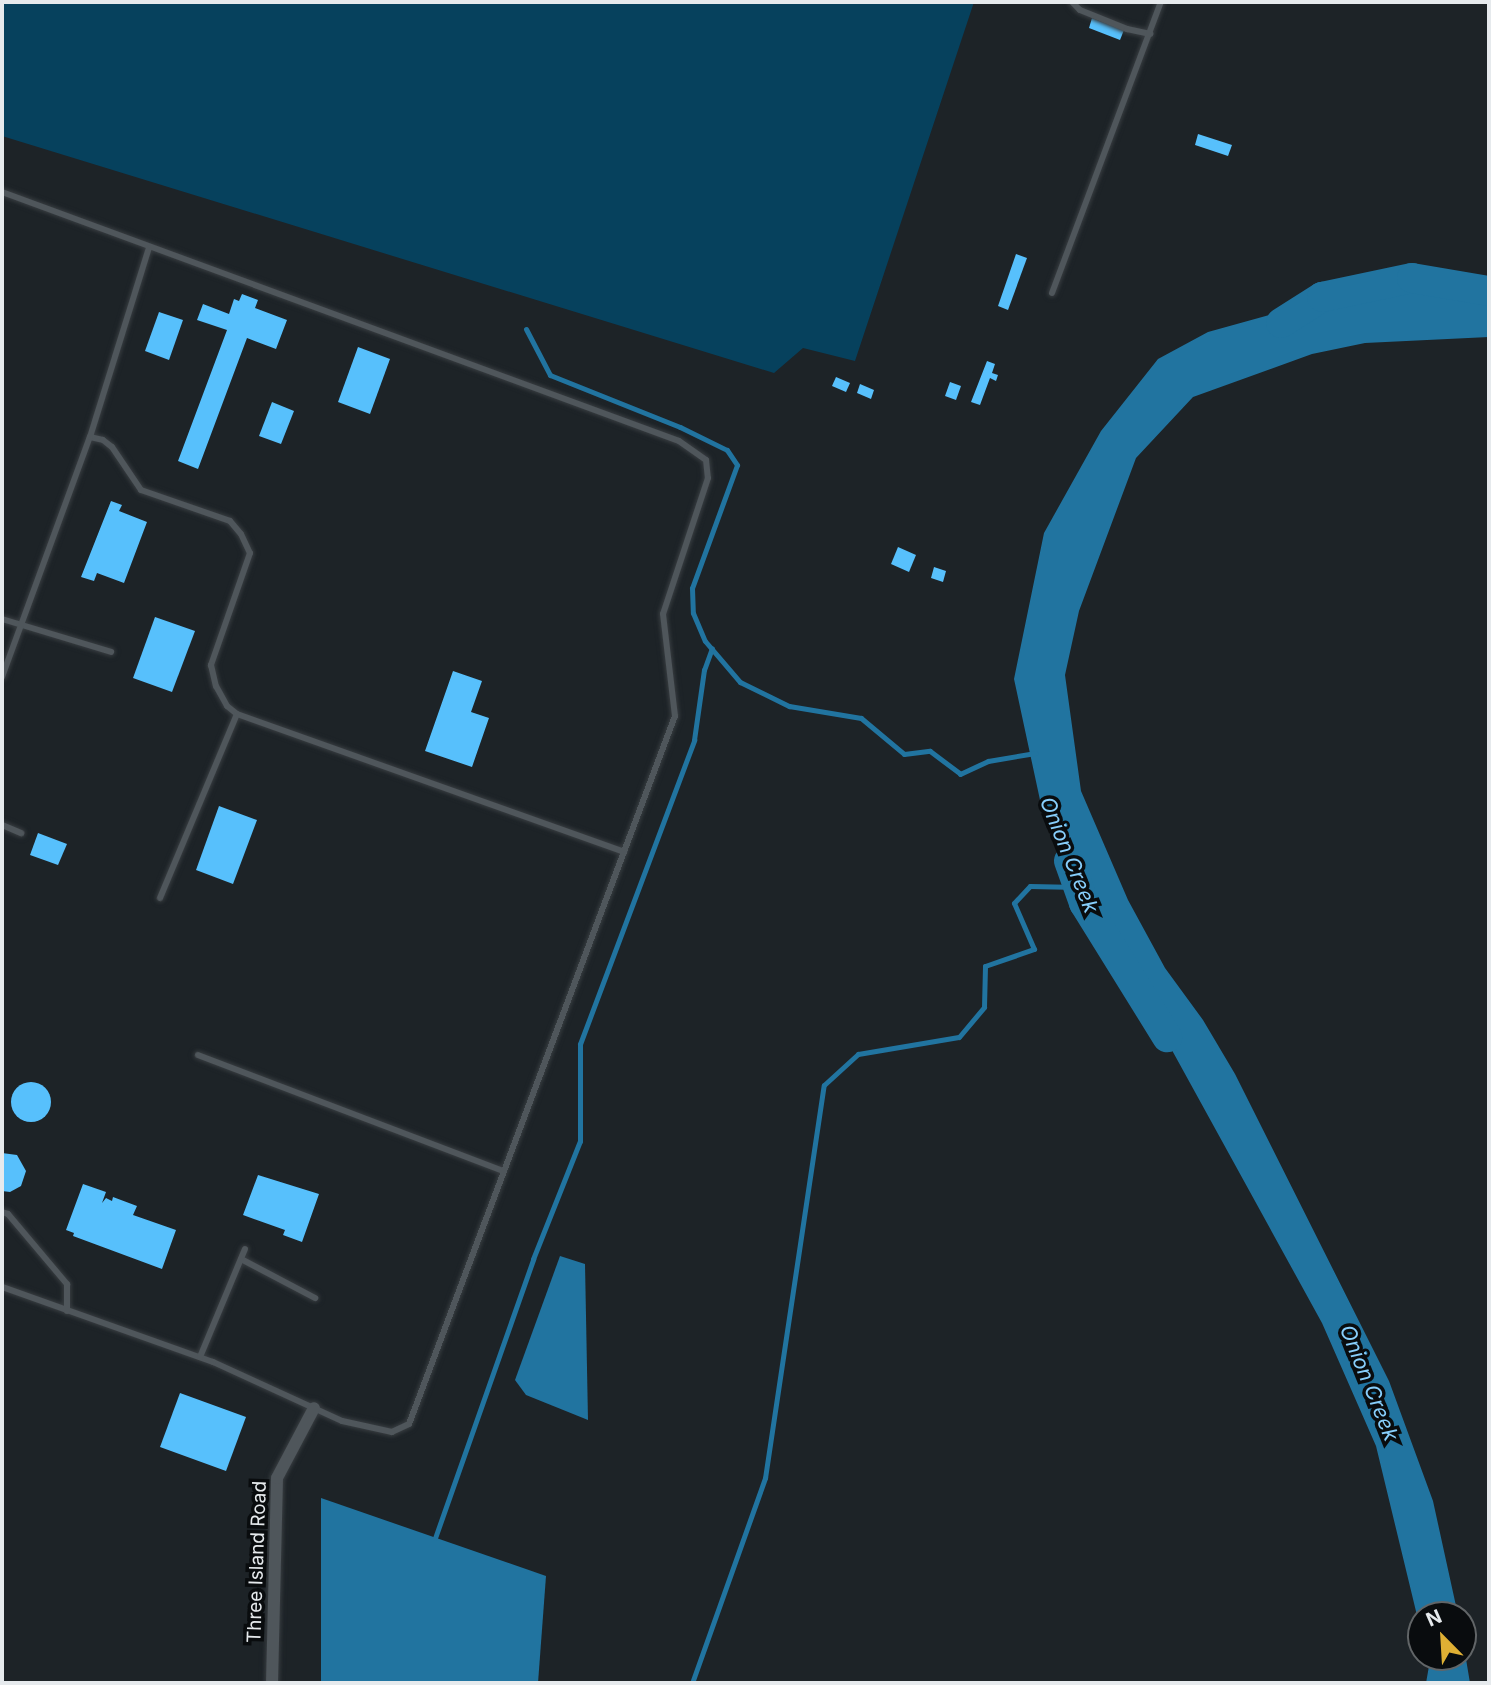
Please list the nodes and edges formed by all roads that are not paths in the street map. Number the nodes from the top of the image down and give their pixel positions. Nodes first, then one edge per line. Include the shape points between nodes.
1 (1072, 2) edge
2 (1161, 2) edge
3 (1150, 34) junction
4 (2, 192) edge
5 (149, 248) junction
6 (1052, 293) dead end
7 (90, 437) junction
8 (2, 619) edge
9 (22, 625) junction
10 (111, 652) dead end
11 (2, 677) edge
12 (237, 713) junction
13 (2, 825) edge
14 (21, 833) dead end
15 (624, 852) junction
16 (160, 898) dead end
17 (198, 1055) dead end
18 (505, 1171) junction
19 (2, 1212) edge
20 (245, 1249) dead end
21 (241, 1259) junction
22 (2, 1287) edge
23 (316, 1298) dead end
24 (67, 1311) junction
25 (200, 1357) junction
26 (314, 1408) junction
27 (272, 1683) edge

1 - 3 lane via 1080,10
2 - 3 lane
3 - 6 lane
4 - 5 lane
5 - 7 lane
5 - 15 lane via 679,441 706,460 708,478 663,614 675,716
7 - 9 lane
7 - 12 lane via 112,447 141,490 230,521 242,534 250,553 211,665 221,698
8 - 9 lane
9 - 10 lane
9 - 11 lane
12 - 15 lane
12 - 16 lane
13 - 14 lane
15 - 18 lane
17 - 18 lane
18 - 26 lane via 409,1424 392,1432 342,1421
19 - 24 lane via 67,1284
20 - 21 lane
21 - 23 lane
21 - 25 lane
22 - 24 lane
24 - 25 lane
25 - 26 lane
26 - 27 street, Three Island Road via 277,1478

